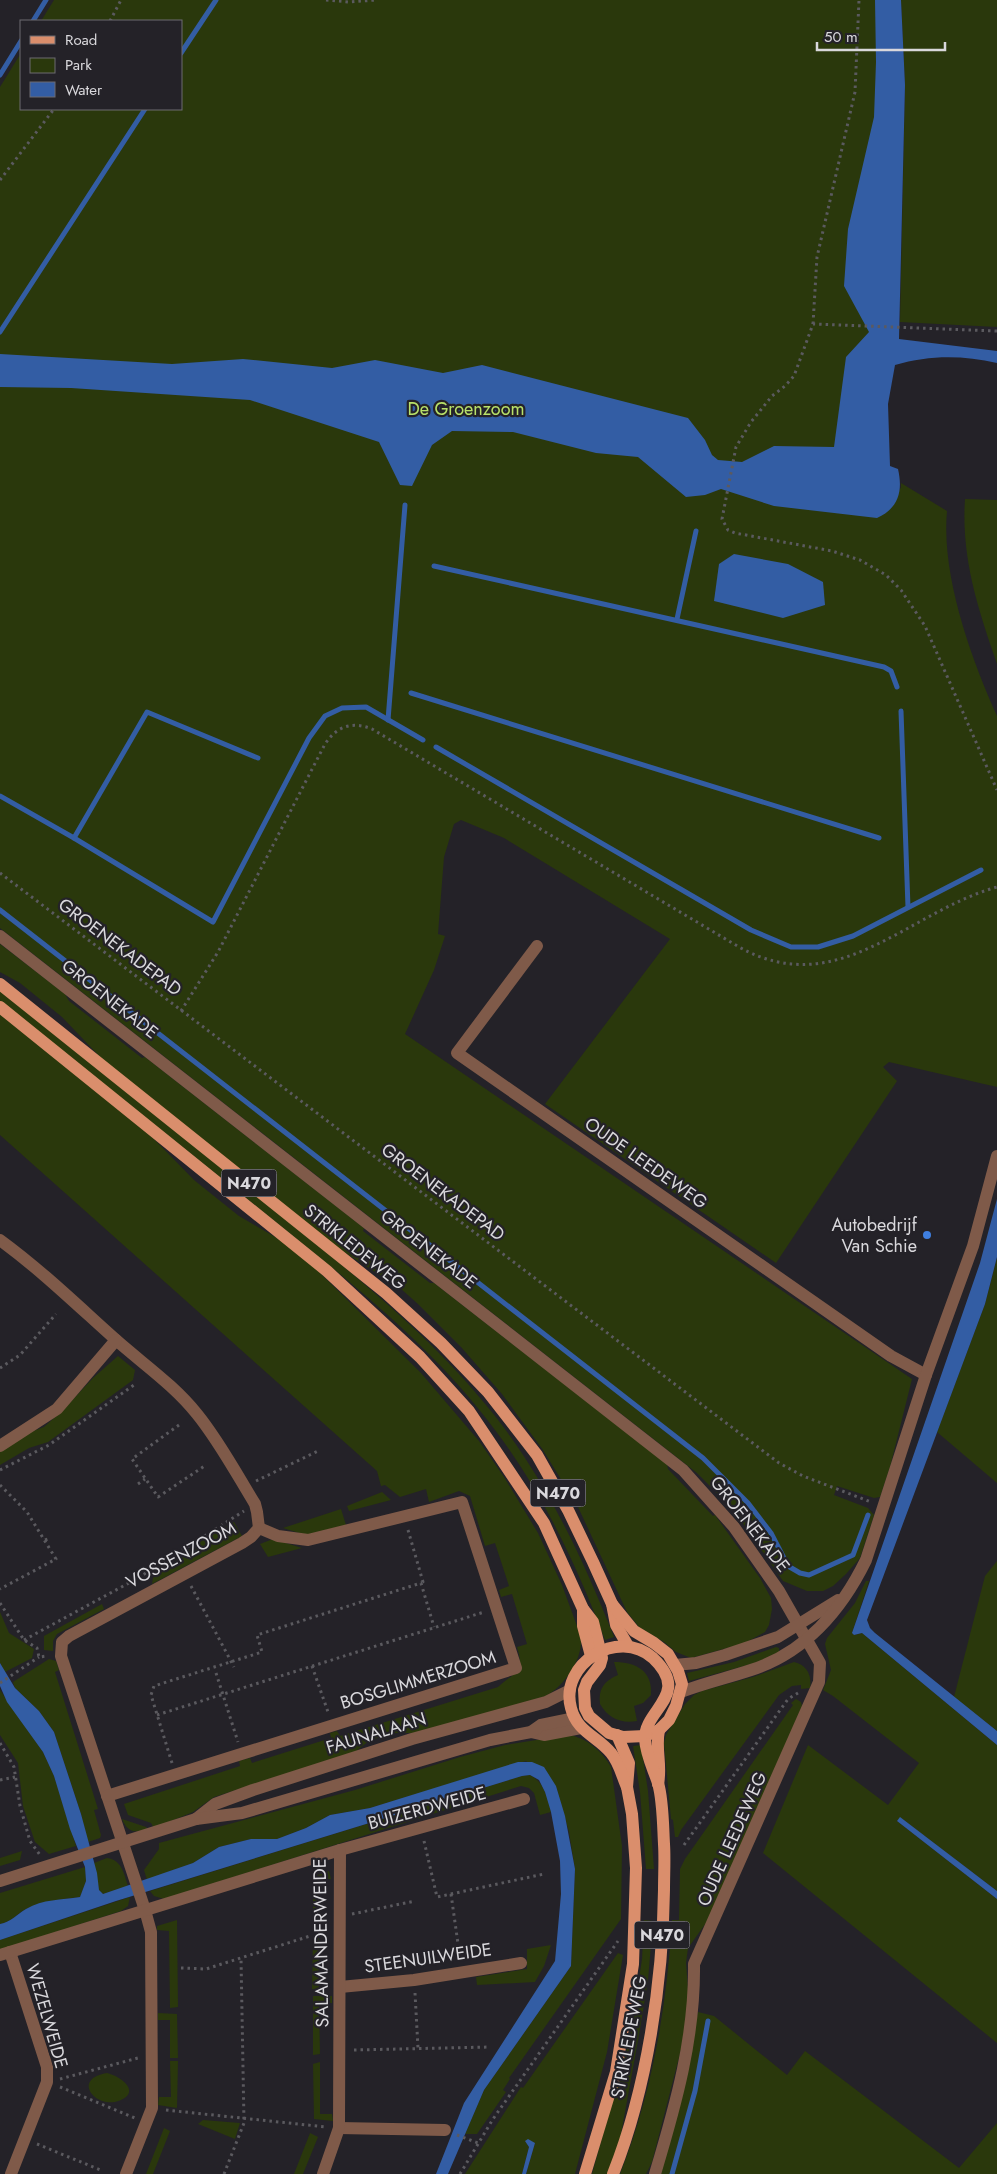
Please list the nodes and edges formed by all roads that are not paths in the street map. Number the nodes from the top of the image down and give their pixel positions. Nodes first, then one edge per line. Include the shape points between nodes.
1 (0, 936) edge
2 (537, 946) dead end
3 (0, 984) edge
4 (0, 1007) edge
5 (997, 1156) edge
6 (0, 1240) edge
7 (116, 1340) junction
8 (926, 1375) junction
9 (0, 1446) edge
10 (259, 1528) junction
11 (844, 1595) junction
12 (612, 1604) junction
13 (799, 1625) junction
14 (807, 1639) junction
15 (628, 1646) junction
16 (596, 1654) junction
17 (675, 1665) junction
18 (660, 1666) junction
19 (570, 1690) junction
20 (681, 1692) junction
21 (589, 1716) junction
22 (578, 1723) junction
23 (659, 1730) junction
24 (617, 1735) junction
25 (645, 1736) junction
26 (658, 1784) junction
27 (627, 1787) junction
28 (107, 1796) junction
29 (524, 1799) dead end
30 (196, 1819) junction
31 (123, 1843) junction
32 (340, 1850) junction
33 (0, 1882) edge
34 (144, 1906) junction
35 (5, 1954) edge
36 (521, 1962) dead end
37 (340, 1987) junction
38 (339, 2128) junction
39 (445, 2130) dead end
40 (11, 2174) edge
41 (126, 2174) edge
42 (323, 2174) edge
43 (585, 2174) edge
44 (613, 2174) edge
45 (655, 2174) edge

1 - 13 street, GROENEKADE via 683,1470 734,1527
2 - 8 street, OUDE LEEDEWEG via 457,1053 891,1356
3 - 12 main road, STRIKLEDEWEG / N470 via 386,1293 441,1343 488,1392 537,1456 568,1510
4 - 16 main road, STRIKLEDEWEG / N470 via 327,1271 420,1357 469,1411 539,1515 583,1609 583,1626
5 - 8 street via 973,1246
6 - 7 street, VOSSENZOOM via 30,1262
7 - 9 street via 58,1409
7 - 10 street, VOSSENZOOM via 155,1372 196,1413 255,1504
8 - 11 street via 866,1560
10 - 28 street, VOSSENZOOM via 242,1544 62,1642 61,1656
10 - 28 street, BOSGLIMMERZOOM via 278,1536 308,1540 462,1502 516,1668
11 - 13 street
11 - 14 street via 824,1625
12 - 15 main road, STRIKLEDEWEG / N470 via 616,1625
12 - 17 main road, STRIKLEDEWEG / N470 via 625,1622 661,1648
13 - 14 street, OUDE LEEDEWEG
13 - 17 street via 758,1645 696,1663
14 - 20 street via 767,1664
14 - 45 street, OUDE LEEDEWEG via 820,1663 819,1682 694,1964 692,2023 679,2091
15 - 16 main road via 613,1646
15 - 18 main road via 649,1655
16 - 19 main road via 577,1672
16 - 21 main road via 602,1658 600,1665 584,1690
17 - 18 main road
17 - 20 main road, N470 via 682,1684
18 - 25 main road via 666,1679 667,1694
19 - 22 main road via 571,1708
19 - 30 street, FAUNALAAN via 546,1702 412,1739 253,1790 216,1804
20 - 23 main road via 674,1712
21 - 22 main road
21 - 24 main road via 603,1729
22 - 27 main road, STRIKLEDEWEG / N470 via 605,1747
22 - 30 street, FAUNALAAN via 541,1725 531,1732 490,1740 242,1813
23 - 25 main road
23 - 26 main road, STRIKLEDEWEG / N470 via 661,1769
24 - 25 main road
24 - 27 main road, STRIKLEDEWEG / N470 via 629,1763
25 - 26 main road, STRIKLEDEWEG / N470 via 651,1769
26 - 44 main road, STRIKLEDEWEG / N470 via 664,1846 660,1961 640,2084
27 - 43 main road, STRIKLEDEWEG / N470 via 636,1868 633,1964 616,2072
28 - 31 street
29 - 32 street, BUIZERDWEIDE
30 - 31 street, FAUNALAAN
31 - 33 street, FAUNALAAN
31 - 34 street
32 - 34 street, SALAMANDERWEIDE
32 - 37 street, SALAMANDERWEIDE
34 - 35 street, SALAMANDERWEIDE
34 - 41 street via 151,1932 152,2108
35 - 40 street, WEZELWEIDE via 47,2067 47,2082
36 - 37 street, STEENUILWEIDE via 414,1980
37 - 38 street, SALAMANDERWEIDE
38 - 39 street
38 - 42 street, SALAMANDERWEIDE

